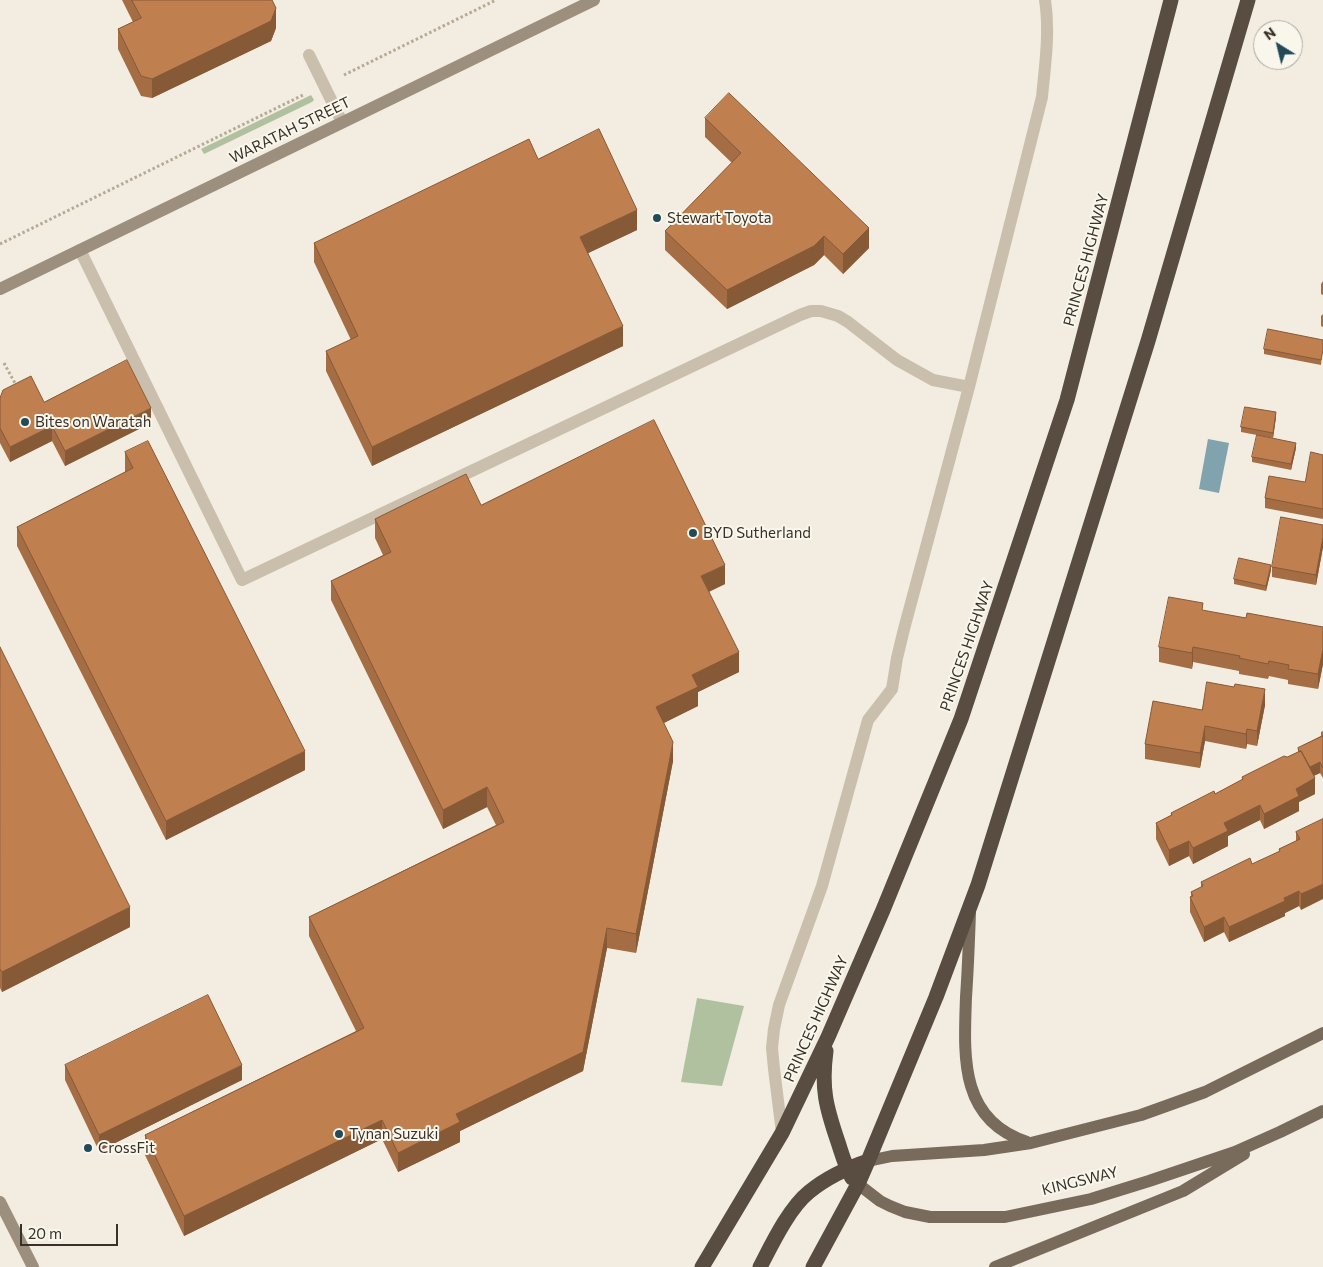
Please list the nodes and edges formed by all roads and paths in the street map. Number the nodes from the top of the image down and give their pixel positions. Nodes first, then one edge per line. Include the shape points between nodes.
1 (496, 0) edge
2 (594, 0) edge
3 (1045, 0) edge
4 (1171, 0) edge
5 (1248, 0) edge
6 (309, 55) dead end
7 (324, 85) junction
8 (342, 122) junction
9 (0, 244) edge
10 (80, 250) junction
11 (0, 289) edge
12 (4, 363) dead end
13 (969, 387) junction
14 (18, 389) edge
15 (970, 905) junction
16 (1323, 1033) edge
17 (828, 1037) junction
18 (1323, 1111) edge
19 (1280, 1132) junction
20 (782, 1133) junction
21 (1031, 1143) junction
22 (868, 1162) junction
23 (847, 1169) junction
24 (858, 1184) junction
25 (0, 1202) edge
26 (33, 1267) edge
27 (702, 1267) edge
28 (760, 1267) edge
29 (813, 1267) edge
30 (995, 1267) edge

1 - 7 path
2 - 8 street, WARATAH STREET
3 - 13 lane via 1046,53 1042,97
4 - 17 highway, PRINCES HIGHWAY via 1068,400 961,719
5 - 15 highway via 1146,351
6 - 7 lane
7 - 8 lane
7 - 9 path
8 - 10 street, WARATAH STREET
10 - 11 street, WARATAH STREET
10 - 13 lane via 242,580 811,312 821,311 848,322 897,360 933,380
12 - 14 path
13 - 20 lane via 904,629 892,689 868,720 822,886 779,1005 772,1048
15 - 21 main road via 964,1043 968,1080 977,1102 993,1124 1013,1137
15 - 22 highway via 936,998
16 - 21 main road via 1205,1092 1141,1115
17 - 20 highway, PRINCES HIGHWAY
17 - 23 highway, KINGSWAY via 824,1065 825,1100
18 - 19 main road, KINGSWAY
19 - 24 main road, KINGSWAY via 1234,1152 1107,1194 1005,1216 930,1217 905,1212 885,1203
19 - 30 main road via 1183,1191
20 - 27 highway, PRINCES HIGHWAY
21 - 22 main road via 984,1150 892,1156
22 - 23 highway
22 - 24 highway
23 - 24 highway, KINGSWAY
23 - 28 highway via 808,1192 776,1236
24 - 29 highway
25 - 26 street

